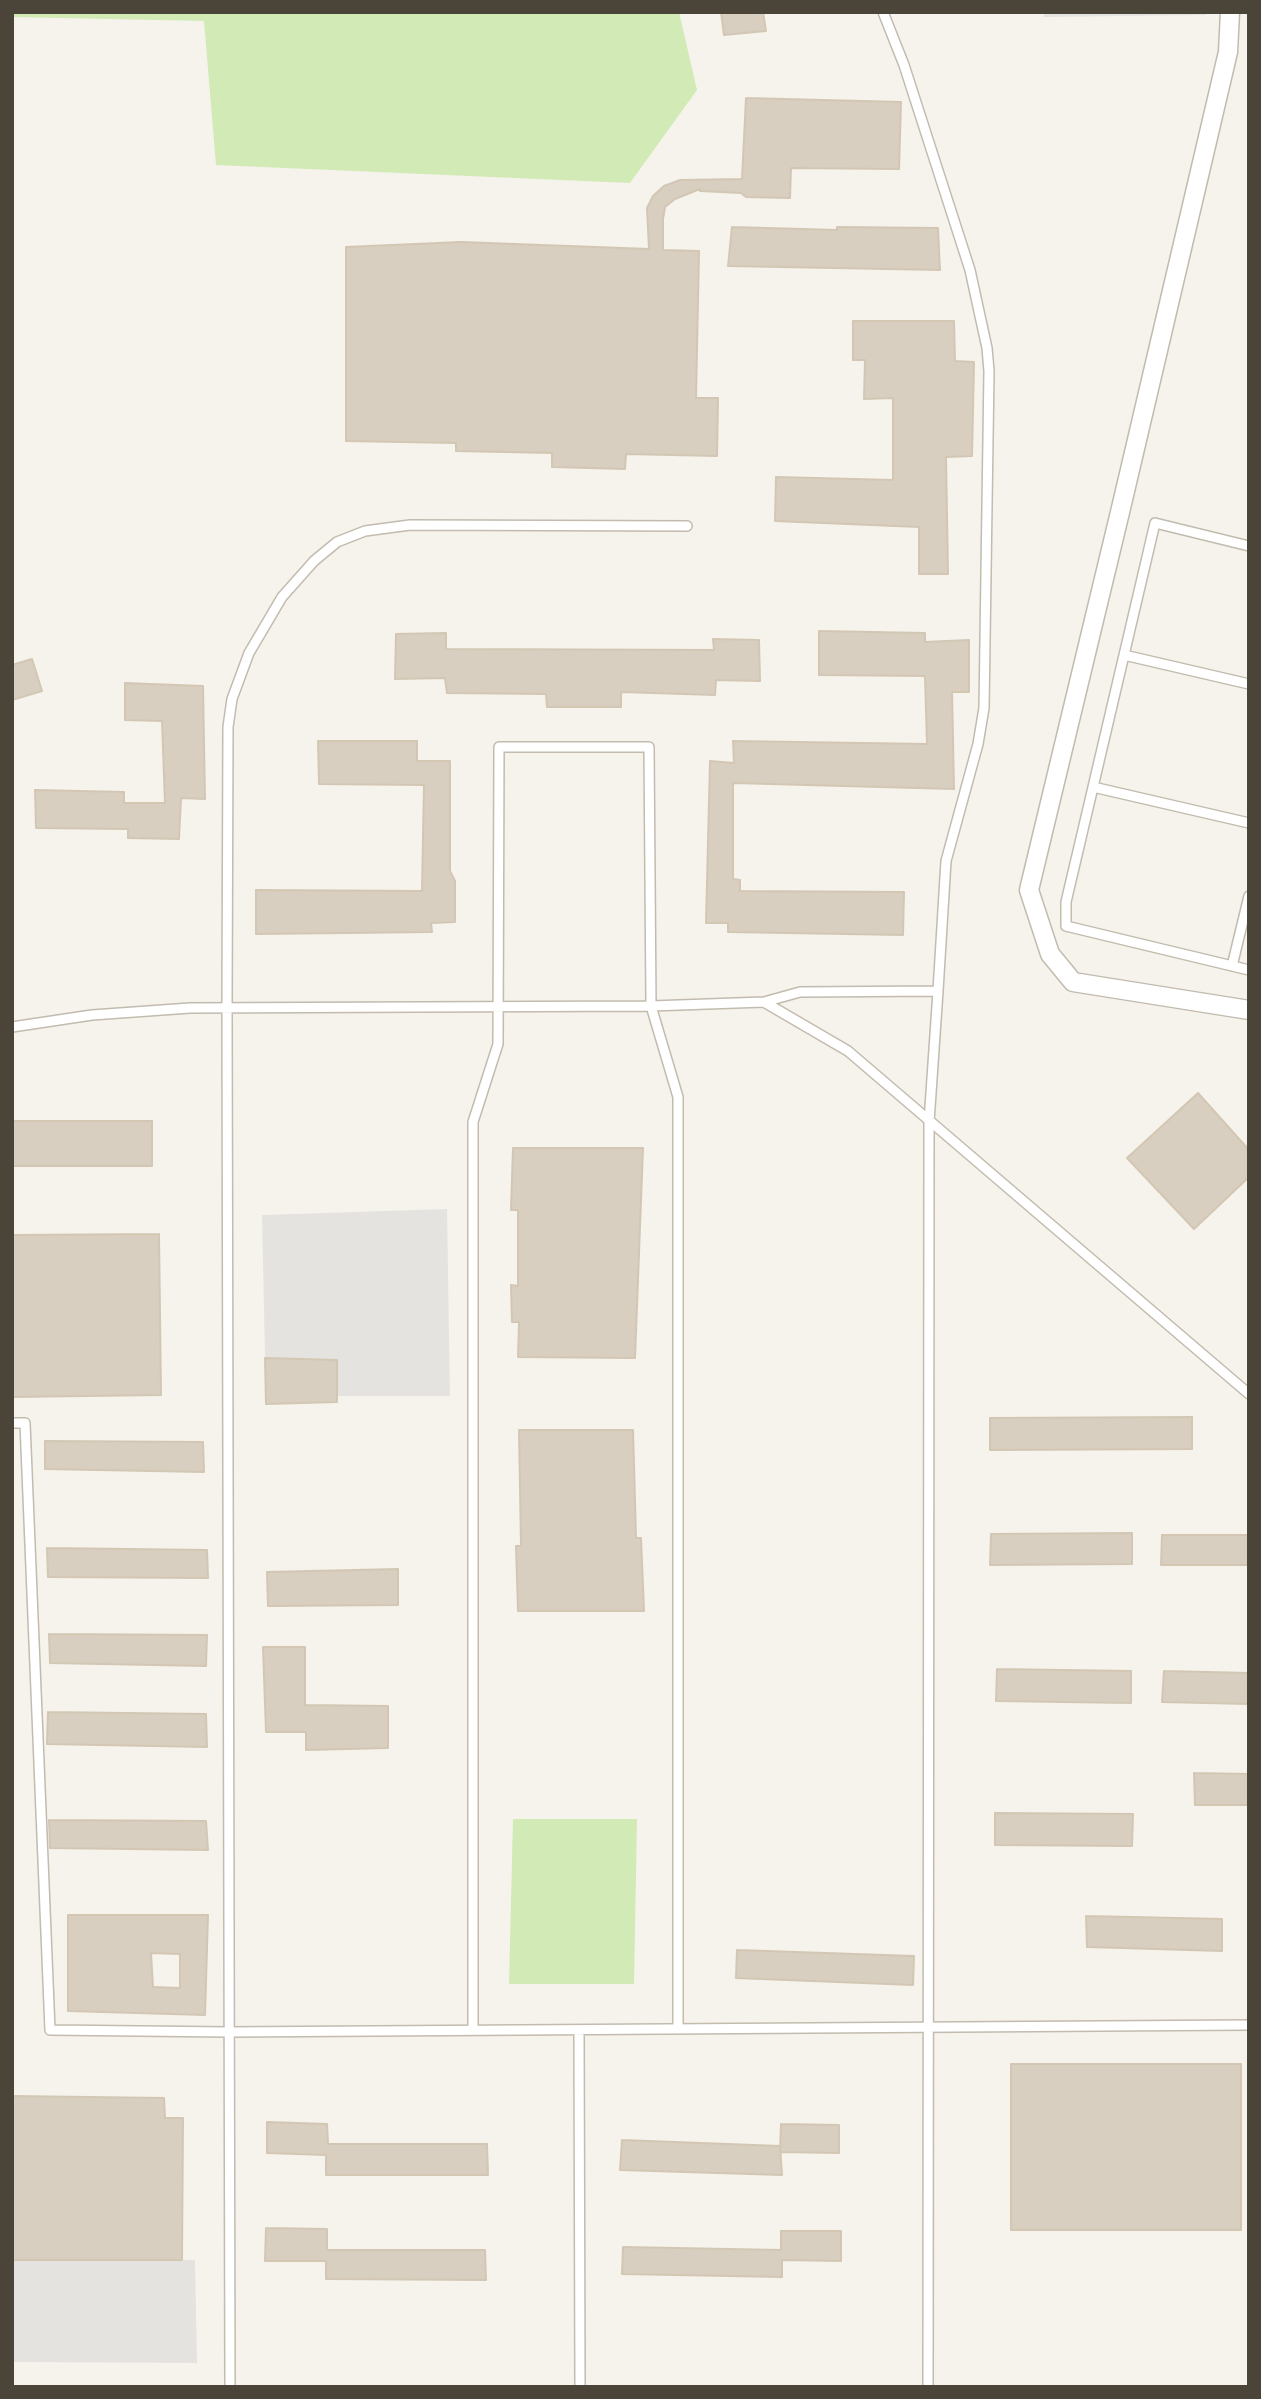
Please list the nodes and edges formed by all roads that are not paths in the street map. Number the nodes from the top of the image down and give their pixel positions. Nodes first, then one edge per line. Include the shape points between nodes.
1 (883, 12) edge
2 (1230, 12) edge
3 (687, 526) dead end
4 (1249, 547) edge
5 (1124, 655) junction
6 (1249, 684) edge
7 (1093, 787) junction
8 (1249, 823) edge
9 (1249, 896) edge
10 (1232, 966) junction
11 (1249, 970) edge
12 (938, 990) junction
13 (764, 1002) junction
14 (497, 1006) junction
15 (651, 1006) junction
16 (226, 1008) junction
17 (1249, 1010) edge
18 (12, 1027) edge
19 (929, 1122) junction
20 (1249, 1394) edge
21 (12, 1423) edge
22 (1249, 2025) edge
23 (928, 2026) junction
24 (678, 2028) junction
25 (473, 2029) junction
26 (579, 2030) junction
27 (228, 2032) junction
28 (230, 2387) edge
29 (580, 2387) edge
30 (928, 2387) edge

1 - 12 lane via 971,270 989,371 984,708 946,861
2 - 17 street via 1228,52 1029,890 1050,954 1073,982
3 - 16 lane via 410,525 365,531 337,542 314,561 282,597 248,653 232,699
4 - 5 lane via 1155,523
5 - 6 lane
5 - 7 lane
7 - 8 lane
7 - 10 lane via 1066,902 1066,926
9 - 10 lane
10 - 11 lane
12 - 13 lane via 800,992
12 - 19 lane
13 - 15 lane
13 - 19 lane via 848,1051
14 - 15 lane
14 - 15 lane via 499,747 649,747
14 - 16 lane
14 - 25 lane via 498,1044 473,1122
15 - 24 lane via 678,1097
16 - 18 lane via 92,1015
16 - 27 lane
19 - 20 lane
19 - 23 lane
21 - 27 lane via 25,1423 50,2030
22 - 23 lane
23 - 24 lane
23 - 30 lane
24 - 26 lane
25 - 26 lane
25 - 27 lane
26 - 29 lane
27 - 28 lane

